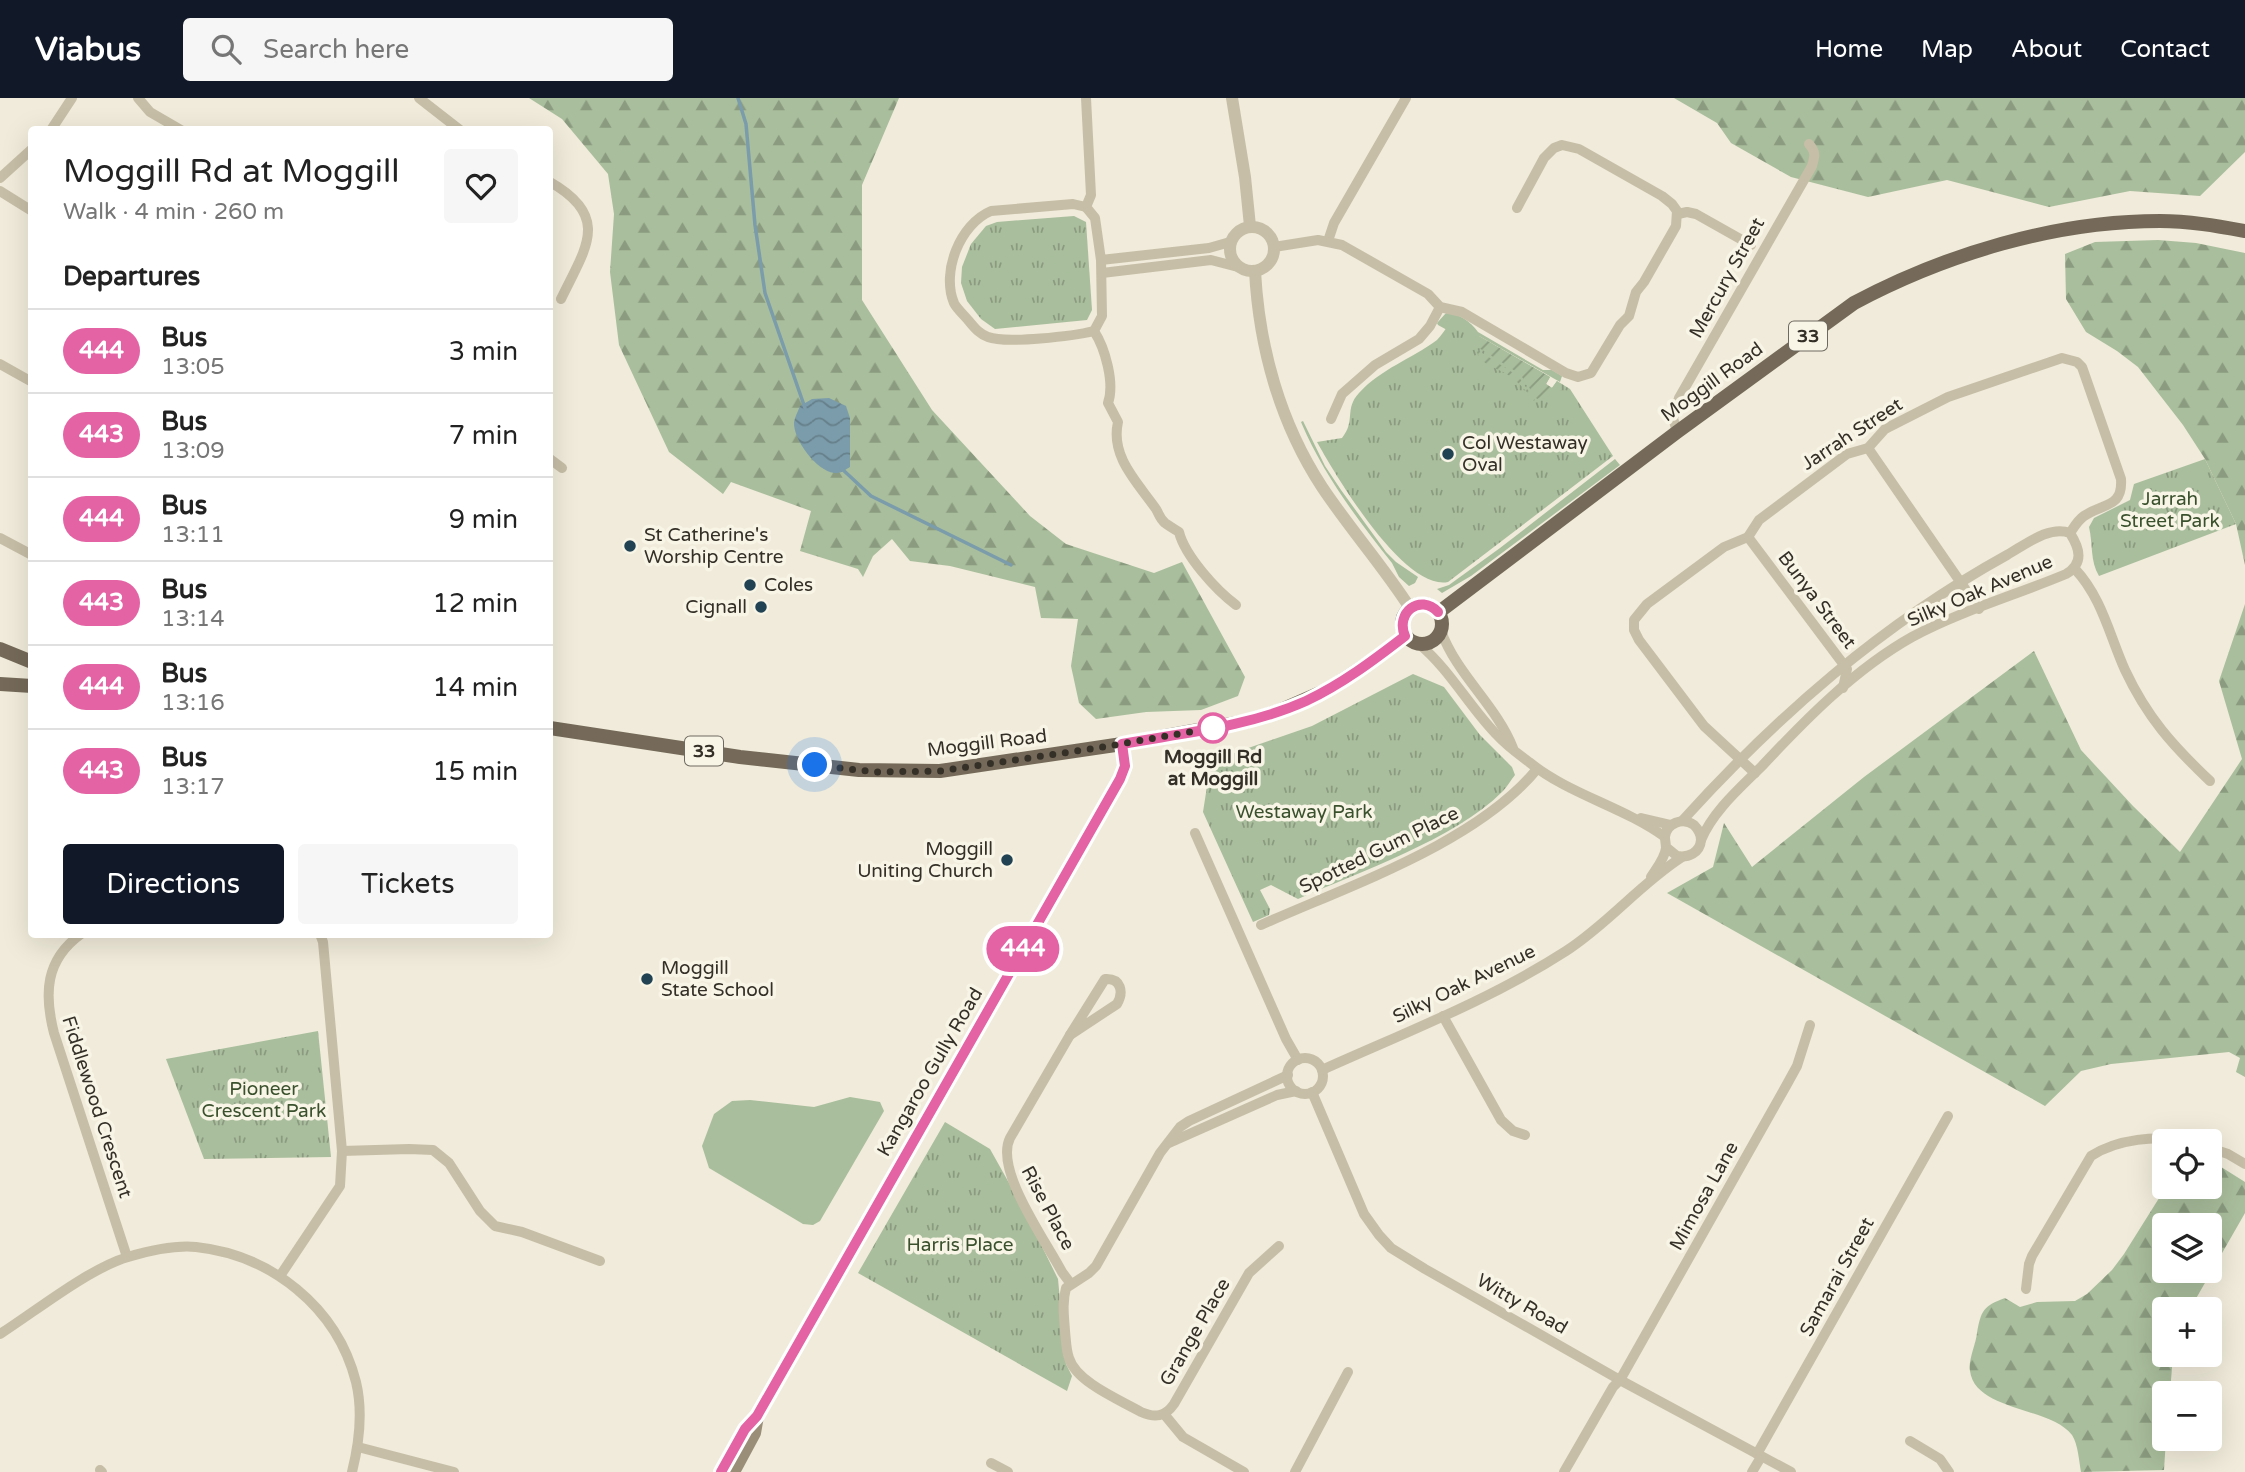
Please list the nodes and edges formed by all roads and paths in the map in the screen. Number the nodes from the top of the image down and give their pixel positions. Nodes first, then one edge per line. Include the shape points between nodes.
1 (72, 98) edge
2 (138, 98) edge
3 (418, 98) edge
4 (1086, 98) edge
5 (1231, 98) edge
6 (1406, 98) edge
7 (54, 126) edge
8 (174, 126) edge
9 (455, 126) edge
10 (1809, 144) dead end
11 (28, 153) edge
12 (0, 178) edge
13 (553, 184) edge
14 (0, 191) edge
15 (1086, 207) junction
16 (28, 208) edge
17 (1517, 208) dead end
18 (1678, 214) junction
19 (1250, 226) junction
20 (2245, 231) edge
21 (1328, 241) junction
22 (1230, 242) junction
23 (1751, 245) dead end
24 (1274, 247) junction
25 (1101, 260) junction
26 (1238, 267) junction
27 (1255, 271) junction
28 (1102, 273) junction
29 (561, 299) dead end
30 (1440, 307) junction
31 (1094, 331) junction
32 (0, 363) edge
33 (28, 380) edge
34 (1331, 419) dead end
35 (1676, 432) junction
36 (1868, 448) junction
37 (553, 461) edge
38 (562, 468) dead end
39 (2070, 533) junction
40 (1748, 537) junction
41 (0, 538) edge
42 (28, 553) edge
43 (2075, 569) junction
44 (1960, 581) junction
45 (1236, 605) dead end
46 (1410, 608) junction
47 (1979, 609) junction
48 (1438, 612) junction
49 (1441, 631) junction
50 (1405, 636) junction
51 (1419, 644) junction
52 (0, 649) edge
53 (28, 660) edge
54 (1844, 664) junction
55 (0, 684) edge
56 (28, 685) edge
57 (1843, 688) junction
58 (553, 728) edge
59 (1122, 744) junction
60 (1513, 748) junction
61 (1739, 759) junction
62 (1537, 769) junction
63 (1755, 773) junction
64 (2210, 780) dead end
65 (1632, 815) junction
66 (1677, 823) junction
67 (1195, 833) dead end
68 (1701, 840) junction
69 (1666, 842) junction
70 (1682, 857) junction
71 (1645, 887) junction
72 (1261, 925) dead end
73 (76, 938) edge
74 (322, 938) edge
75 (1443, 1016) junction
76 (1810, 1025) dead end
77 (1070, 1035) junction
78 (1298, 1060) junction
79 (1322, 1070) junction
80 (1288, 1075) junction
81 (1296, 1091) junction
82 (1312, 1093) junction
83 (1948, 1116) dead end
84 (1525, 1135) dead end
85 (2152, 1141) edge
86 (1168, 1143) junction
87 (342, 1151) junction
88 (2222, 1152) edge
89 (2245, 1164) edge
90 (1279, 1246) dead end
91 (127, 1257) junction
92 (600, 1261) dead end
93 (281, 1276) junction
94 (1071, 1284) junction
95 (2026, 1289) dead end
96 (0, 1334) edge
97 (1348, 1372) dead end
98 (1620, 1380) junction
99 (1164, 1414) junction
100 (757, 1416) junction
101 (1910, 1441) dead end
102 (358, 1447) junction
103 (1759, 1455) junction
104 (992, 1463) dead end
105 (352, 1472) edge
106 (454, 1472) edge
107 (721, 1472) edge
108 (733, 1472) edge
109 (1008, 1472) edge
110 (1244, 1472) edge
111 (1295, 1472) edge
112 (1564, 1472) edge
113 (1752, 1472) edge
114 (1791, 1472) edge
115 (1949, 1472) edge

1 - 7 street
2 - 8 street via 150,112
3 - 9 street
4 - 15 street via 1091,195
5 - 19 street
6 - 21 street
10 - 35 street, Mercury Street via 1815,156 1812,166 1679,398 1673,418
11 - 12 street
13 - 29 street via 579,202 588,232 582,257
14 - 16 street
15 - 25 street via 1095,219
15 - 31 street via 1073,204 982,215 954,253 952,293 955,304 979,333 989,338
17 - 18 street via 1544,158 1562,145 1579,149 1662,196
18 - 23 street via 1696,214
18 - 30 street via 1669,240 1634,297 1629,316 1586,376 1566,373 1462,312
19 - 22 street via 1239,230
19 - 24 street via 1266,232
20 - 35 main road, Moggill Road / 33 via 2161,221 2120,223 2003,244 1930,266 1854,303
21 - 24 street
21 - 30 street via 1429,294
22 - 25 street
22 - 26 street
24 - 27 street via 1269,263
25 - 28 street
26 - 27 street
26 - 28 street via 1211,260
27 - 46 street via 1266,358 1295,437 1320,485
28 - 31 street via 1102,316
30 - 34 street via 1419,340 1375,365 1342,394
31 - 45 street via 1105,347 1108,403 1118,422 1115,432 1123,461 1162,521 1178,532 1221,594
32 - 33 street
35 - 48 main road, Moggill Road / 33
36 - 39 street, Jarrah Street via 1885,429 1948,397 2052,360 2077,362 2090,388 2121,487 2115,501 2082,517
36 - 40 street, Jarrah Street via 1847,454 1759,520
36 - 44 street
37 - 38 street
39 - 43 street, Silky Oak Avenue via 2079,552
39 - 44 street, Silky Oak Avenue via 2052,531
40 - 54 street, Bunya Street
40 - 61 street, Jarrah Street via 1724,547 1647,604 1634,620 1639,640 1697,717
41 - 42 street
43 - 47 street, Silky Oak Avenue
43 - 64 street via 2102,608 2125,669 2152,720
44 - 47 street
44 - 54 street, Silky Oak Avenue
46 - 48 main road via 1422,604
46 - 50 main road via 1403,618
47 - 57 street, Silky Oak Avenue via 1913,637
48 - 49 main road
49 - 51 main road via 1433,642
49 - 60 street via 1455,662 1507,732
50 - 51 main road
50 - 59 main road, Moggill Road / 33 via 1327,690 1279,711
51 - 60 street via 1444,668 1497,736
52 - 53 main road
54 - 57 street, Bunya Street
54 - 61 street, Silky Oak Avenue
55 - 56 main road
57 - 63 street, Silky Oak Avenue
58 - 59 main road, Moggill Road / 33 via 875,772 940,771
59 - 100 main road, Kangaroo Gully Road via 1125,766 1120,779
60 - 62 street
61 - 63 street, Jarrah Street
61 - 66 street, Silky Oak Avenue
62 - 65 street via 1564,786
62 - 72 street, Spotted Gum Place via 1487,816 1441,843
63 - 68 street, Silky Oak Avenue via 1712,818
65 - 66 street
65 - 69 street
66 - 68 street via 1688,822
66 - 69 street, Silky Oak Avenue
67 - 78 street
68 - 70 street, Silky Oak Avenue via 1693,854
69 - 70 street via 1673,854
69 - 71 street, Silky Oak Avenue via 1661,861
70 - 71 street, Silky Oak Avenue
71 - 75 street, Silky Oak Avenue via 1568,950 1509,986
73 - 91 street, Fiddlewood Crescent via 58,959 49,981 47,1006
74 - 87 street
75 - 79 street, Silky Oak Avenue
75 - 84 street via 1501,1120
76 - 98 street, Mimosa Lane via 1797,1066
77 - 77 street, Rise Place via 1105,979 1118,982 1121,997 1117,1004
77 - 94 street, Rise Place via 1010,1138 1006,1153 1010,1178
78 - 79 street via 1309,1059
78 - 80 street
79 - 82 street via 1320,1086
80 - 81 street
80 - 86 street via 1189,1121
81 - 82 street
81 - 86 street
82 - 98 street, Witty Road via 1364,1214 1391,1248
83 - 103 street, Samarai Street
85 - 95 street via 2104,1148 2091,1156 2032,1255
86 - 94 street via 1096,1266
87 - 92 street via 433,1150 449,1163 495,1227 522,1232
87 - 93 street via 340,1186
88 - 89 street
90 - 99 street, Grange Place via 1249,1273
91 - 93 street via 194,1247 232,1254
91 - 96 street via 100,1269
93 - 102 street via 304,1293 339,1340 356,1383
94 - 99 street, Grange Place via 1063,1300 1068,1358 1074,1370 1141,1412
97 - 111 street
98 - 103 street, Witty Road
98 - 112 street, Mimosa Lane
99 - 110 street via 1183,1437
100 - 107 main road, Kangaroo Gully Road
100 - 108 main road, Kangaroo Gully Road via 754,1433
101 - 115 street via 1940,1459
102 - 105 street
102 - 106 street
103 - 113 street, Samarai Street
103 - 114 street, Witty Road
104 - 109 street

